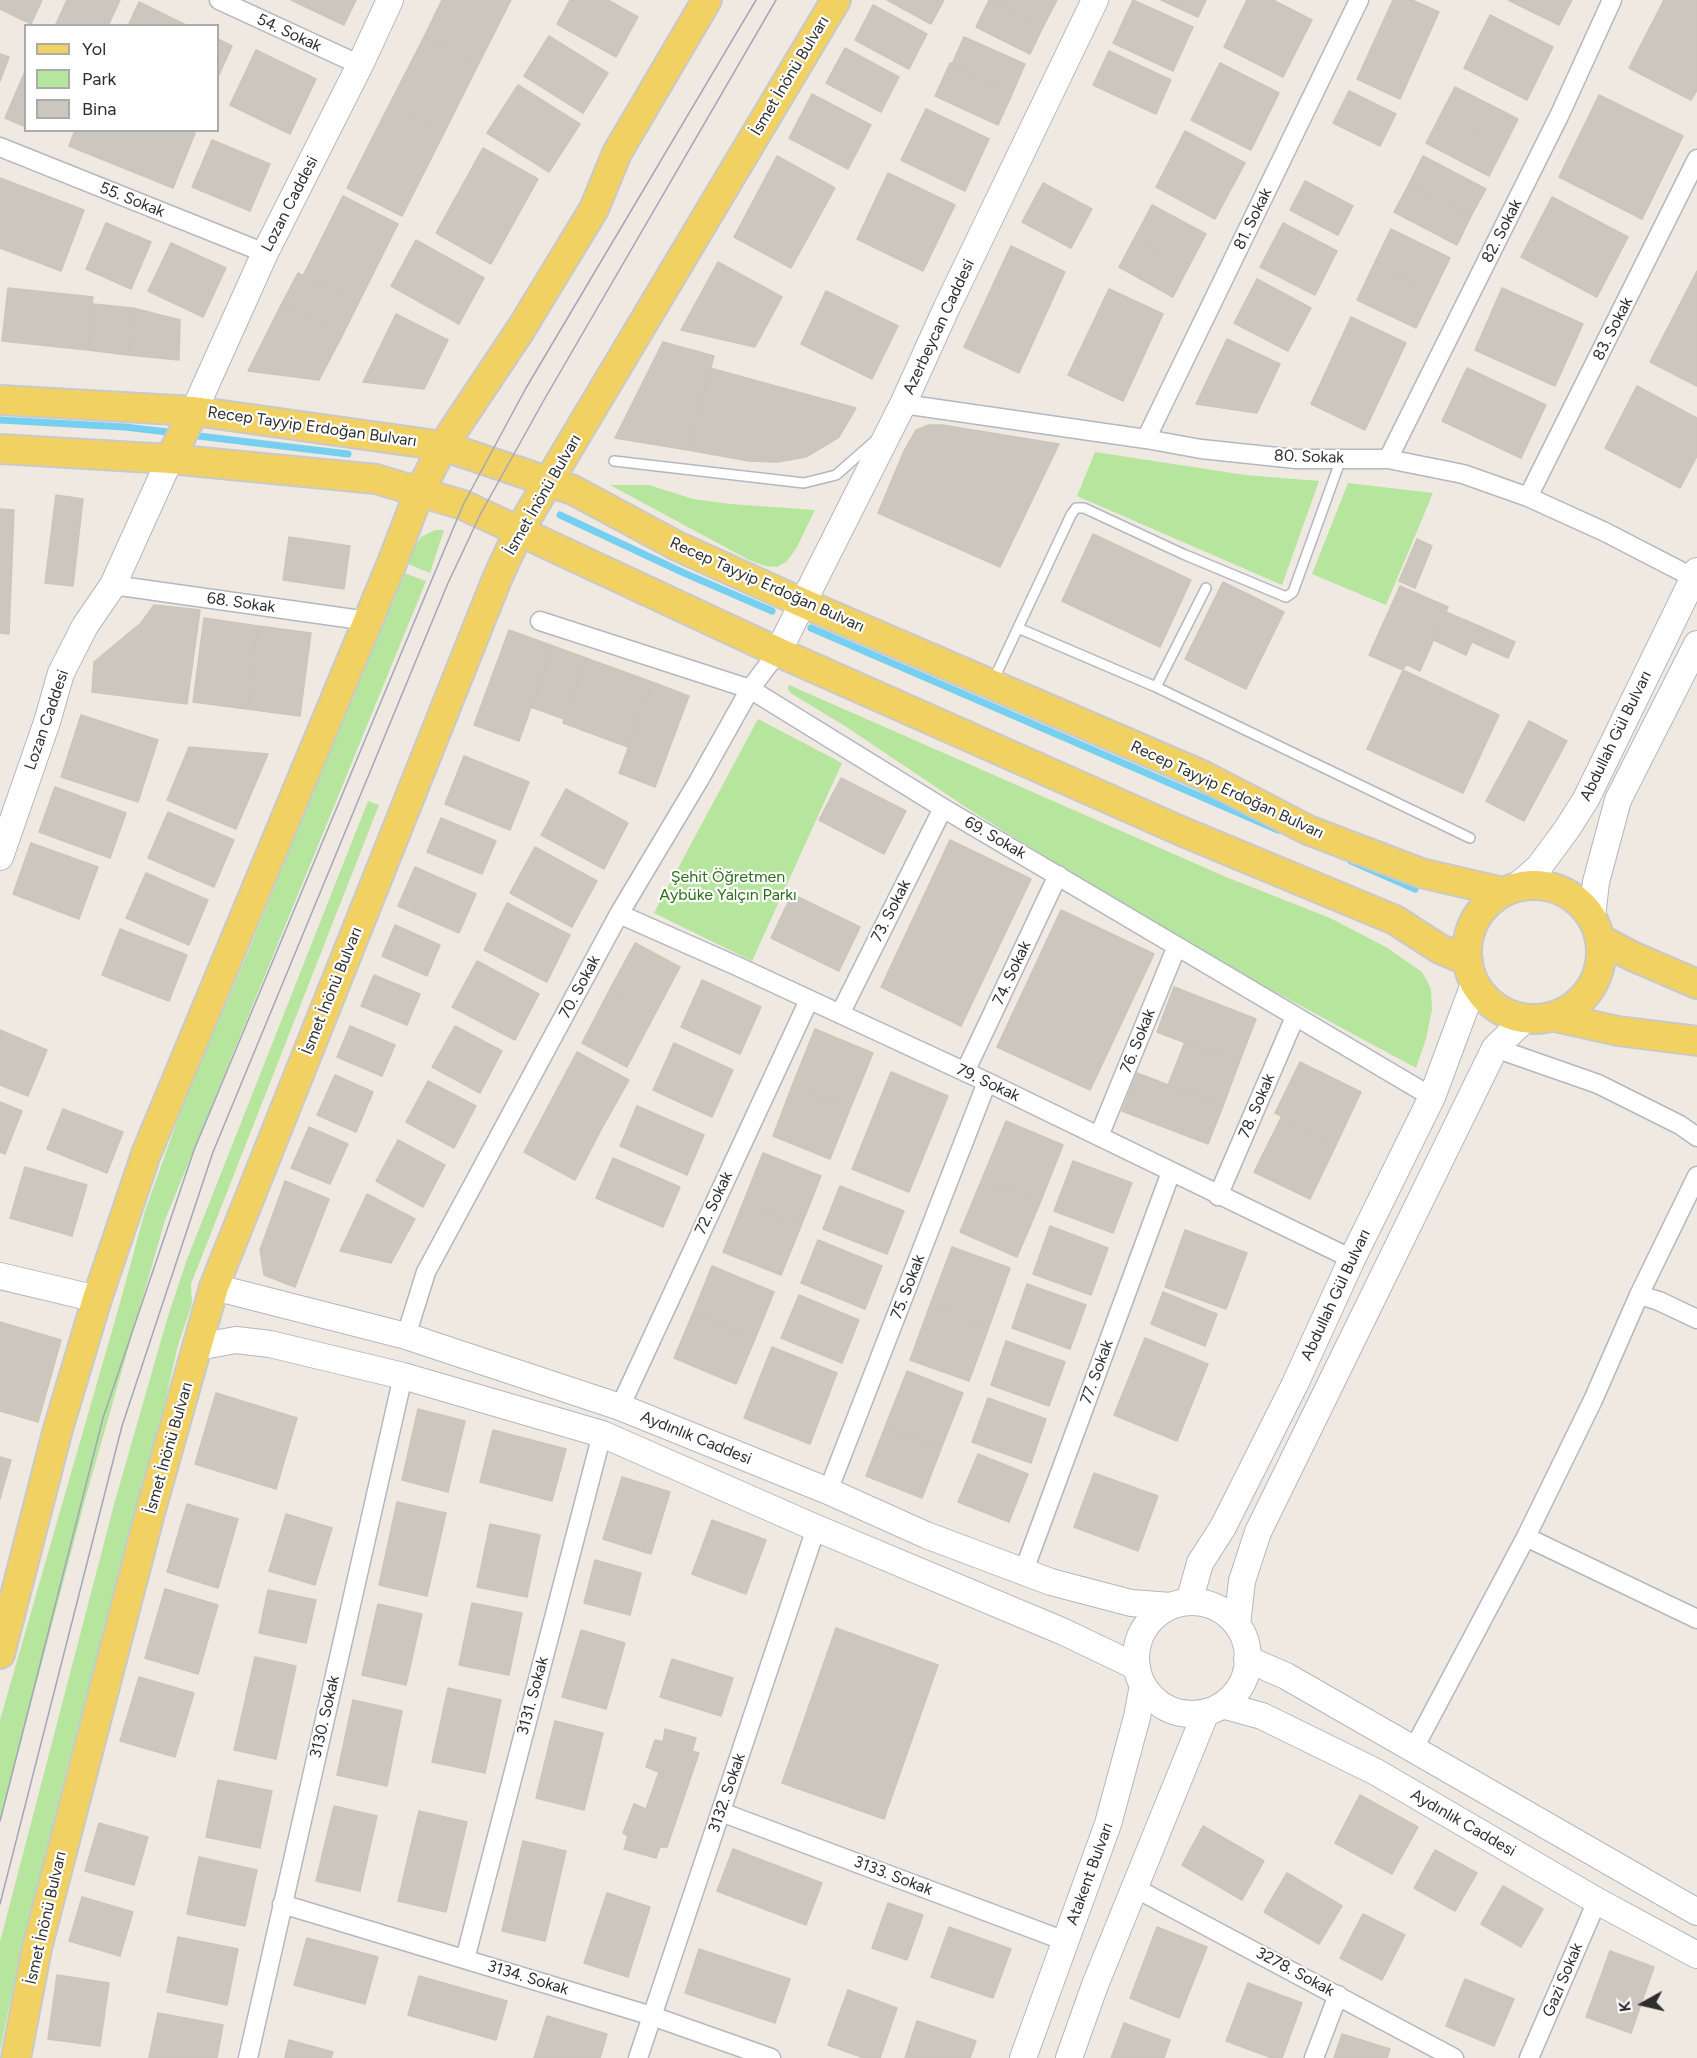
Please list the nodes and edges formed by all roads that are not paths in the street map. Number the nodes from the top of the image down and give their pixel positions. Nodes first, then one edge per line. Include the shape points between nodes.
1 (219, 0) edge
2 (390, 0) edge
3 (706, 0) edge
4 (836, 0) edge
5 (1095, 0) edge
6 (1359, 0) edge
7 (1612, 0) edge
8 (360, 65) junction
9 (0, 147) edge
10 (1697, 159) edge
11 (265, 253) junction
12 (0, 400) edge
13 (903, 404) junction
14 (192, 415) junction
15 (891, 428) junction
16 (1146, 439) junction
17 (443, 446) junction
18 (0, 449) edge
19 (172, 454) junction
20 (1341, 459) junction
21 (1388, 459) junction
22 (614, 461) dead end
23 (550, 482) junction
24 (419, 493) junction
25 (1528, 497) junction
26 (519, 531) junction
27 (1695, 574) edge
28 (113, 585) junction
29 (1206, 588) dead end
30 (802, 603) junction
31 (368, 621) junction
32 (540, 621) dead end
33 (1018, 628) junction
34 (1697, 644) edge
35 (778, 652) junction
36 (992, 684) junction
37 (1156, 687) junction
38 (750, 689) junction
39 (943, 808) junction
40 (1470, 838) dead end
41 (0, 857) edge
42 (1058, 875) junction
43 (1509, 890) junction
44 (620, 914) junction
45 (1596, 928) junction
46 (1177, 946) junction
47 (1471, 972) junction
48 (1697, 984) edge
49 (808, 1000) junction
50 (840, 1014) junction
51 (1295, 1017) junction
52 (1555, 1017) junction
53 (1525, 1019) junction
54 (1697, 1041) edge
55 (1495, 1048) junction
56 (965, 1072) junction
57 (987, 1082) junction
58 (1432, 1097) junction
59 (1099, 1136) junction
60 (1697, 1137) edge
61 (1171, 1172) junction
62 (1697, 1176) edge
63 (1218, 1196) junction
64 (1352, 1259) junction
65 (0, 1276) edge
66 (214, 1287) junction
67 (1639, 1295) junction
68 (98, 1299) junction
69 (1697, 1319) edge
70 (406, 1335) junction
71 (197, 1347) junction
72 (403, 1376) junction
73 (620, 1407) junction
74 (602, 1434) junction
75 (828, 1491) junction
76 (816, 1528) junction
77 (1526, 1538) junction
78 (1023, 1573) junction
79 (1180, 1604) junction
80 (1697, 1619) edge
81 (1237, 1624) junction
82 (0, 1654) edge
83 (1248, 1659) junction
84 (1140, 1676) junction
85 (1214, 1708) junction
86 (1413, 1750) junction
87 (720, 1812) junction
88 (1135, 1888) junction
89 (1597, 1901) junction
90 (282, 1904) junction
91 (1697, 1912) edge
92 (1065, 1941) junction
93 (1697, 1955) edge
94 (465, 1959) junction
95 (1338, 1995) junction
96 (652, 2016) junction
97 (16, 2058) edge
98 (248, 2058) edge
99 (638, 2058) edge
100 (771, 2058) edge
101 (1023, 2058) edge
102 (1069, 2058) edge
103 (1314, 2058) edge
104 (1454, 2058) edge
105 (1529, 2058) edge

1 - 8 street, 54. Sokak
2 - 8 main road, Lozan Caddesi
3 - 17 main road via 617,153 594,209
4 - 23 main road, İsmet İnönü Bulvarı
5 - 13 main road, Azerbeycan Caddesi
6 - 16 street, 81. Sokak
7 - 21 street, 82. Sokak via 1560,114
8 - 11 main road, Lozan Caddesi
9 - 11 street, 55. Sokak
10 - 25 street, 83. Sokak
11 - 14 main road, Lozan Caddesi
12 - 14 main road, Recep Tayyip Erdoğan Bulvarı
13 - 15 main road, Azerbeycan Caddesi
13 - 16 street, 80. Sokak
14 - 17 main road, Recep Tayyip Erdoğan Bulvarı
14 - 19 main road
15 - 22 lane via 836,475 804,483
15 - 30 main road, Azerbeycan Caddesi
16 - 20 street, 80. Sokak via 1296,459
17 - 23 main road, Recep Tayyip Erdoğan Bulvarı
17 - 24 main road
18 - 19 main road
19 - 24 main road via 376,479
19 - 28 main road, Lozan Caddesi
20 - 21 street, 80. Sokak
20 - 33 lane via 1293,592 1286,597 1084,508 1076,508
21 - 25 street, 80. Sokak via 1463,474
23 - 26 main road, İsmet İnönü Bulvarı
23 - 30 main road, Recep Tayyip Erdoğan Bulvarı
24 - 26 main road via 463,505
24 - 31 main road
25 - 27 street, 80. Sokak
26 - 35 main road
26 - 66 main road, İsmet İnönü Bulvarı
27 - 43 main road, Abdullah Gül Bulvarı via 1568,830 1539,867
28 - 31 street, 68. Sokak
28 - 41 main road, Lozan Caddesi via 61,674
29 - 37 lane
30 - 35 main road, Azerbeycan Caddesi
30 - 36 main road, Recep Tayyip Erdoğan Bulvarı
31 - 68 main road via 146,1154
32 - 38 street, 69. Sokak
33 - 36 lane
33 - 37 lane
34 - 45 main road, Abdullah Gül Bulvarı via 1618,800 1596,882
35 - 38 street, 70. Sokak
35 - 47 main road via 1181,831 1395,920
36 - 43 main road, Recep Tayyip Erdoğan Bulvarı via 1202,775 1308,830 1421,873
37 - 40 lane
38 - 39 street, 69. Sokak
38 - 44 street, 70. Sokak
39 - 42 street, 69. Sokak
39 - 50 street, 73. Sokak
42 - 46 street, 69. Sokak
42 - 56 street, 74. Sokak
43 - 45 main road via 1537,885 1558,889 1583,905
43 - 47 main road via 1491,900 1473,923 1468,937
44 - 49 street, 79. Sokak
44 - 70 street, 70. Sokak via 426,1272
45 - 48 main road via 1632,956
45 - 52 main road via 1601,961 1598,976 1581,1001
46 - 51 street, 69. Sokak
46 - 59 street, 76. Sokak
47 - 53 main road via 1484,997 1496,1008
47 - 58 main road, Abdullah Gül Bulvarı
49 - 50 street, 79. Sokak
49 - 73 street, 72. Sokak
50 - 56 street, 79. Sokak
51 - 58 street, 69. Sokak
51 - 63 street, 78. Sokak
52 - 53 main road
52 - 54 main road via 1618,1031
53 - 55 main road, Abdullah Gül Bulvarı
55 - 60 street via 1598,1084
55 - 81 main road, Abdullah Gül Bulvarı via 1258,1532 1242,1581
56 - 57 street, 79. Sokak
57 - 59 street, 79. Sokak
57 - 75 street, 75. Sokak
58 - 64 main road, Abdullah Gül Bulvarı
59 - 61 street, 79. Sokak
61 - 63 street, 79. Sokak
61 - 78 street, 77. Sokak
62 - 67 street
63 - 64 street, 79. Sokak
64 - 79 main road, Abdullah Gül Bulvarı via 1290,1394
65 - 68 main road
66 - 70 main road, Aydınlık Caddesi
66 - 71 main road, İsmet İnönü Bulvarı
67 - 69 street
67 - 77 street
68 - 82 main road via 58,1429
70 - 72 main road
70 - 73 main road, Aydınlık Caddesi
71 - 72 main road, Aydınlık Caddesi via 236,1340 270,1344
71 - 97 main road, İsmet İnönü Bulvarı via 37,1948
72 - 74 main road, Aydınlık Caddesi
72 - 90 street, 3130. Sokak
73 - 75 main road, Aydınlık Caddesi
74 - 76 main road, Aydınlık Caddesi
74 - 94 street, 3131. Sokak
75 - 78 main road, Aydınlık Caddesi
76 - 84 main road, Aydınlık Caddesi via 1064,1632
76 - 87 street, 3132. Sokak
77 - 80 street
77 - 86 street
78 - 79 main road, Aydınlık Caddesi via 1131,1603
79 - 81 main road via 1207,1604
79 - 84 main road via 1155,1616 1143,1630 1137,1648
81 - 83 main road
83 - 85 main road via 1236,1692
83 - 86 main road via 1286,1676
84 - 85 main road via 1154,1700 1170,1710 1187,1714
84 - 92 main road, Atakent Bulvarı via 1137,1717 1108,1824
85 - 88 main road
85 - 89 main road, Aydınlık Caddesi via 1262,1716 1376,1772
86 - 91 main road
87 - 92 street, 3133. Sokak
87 - 96 street, 3132. Sokak
88 - 95 street, 3278. Sokak
88 - 102 main road
89 - 93 main road, Aydınlık Caddesi
89 - 105 street, Gazi Sokak
90 - 94 street, 3134. Sokak
90 - 98 street, 3130. Sokak
92 - 101 main road, Atakent Bulvarı
94 - 96 street, 3134. Sokak
95 - 103 street
95 - 104 street, 3278. Sokak
96 - 99 street, 3132. Sokak
96 - 100 street, 3134. Sokak

